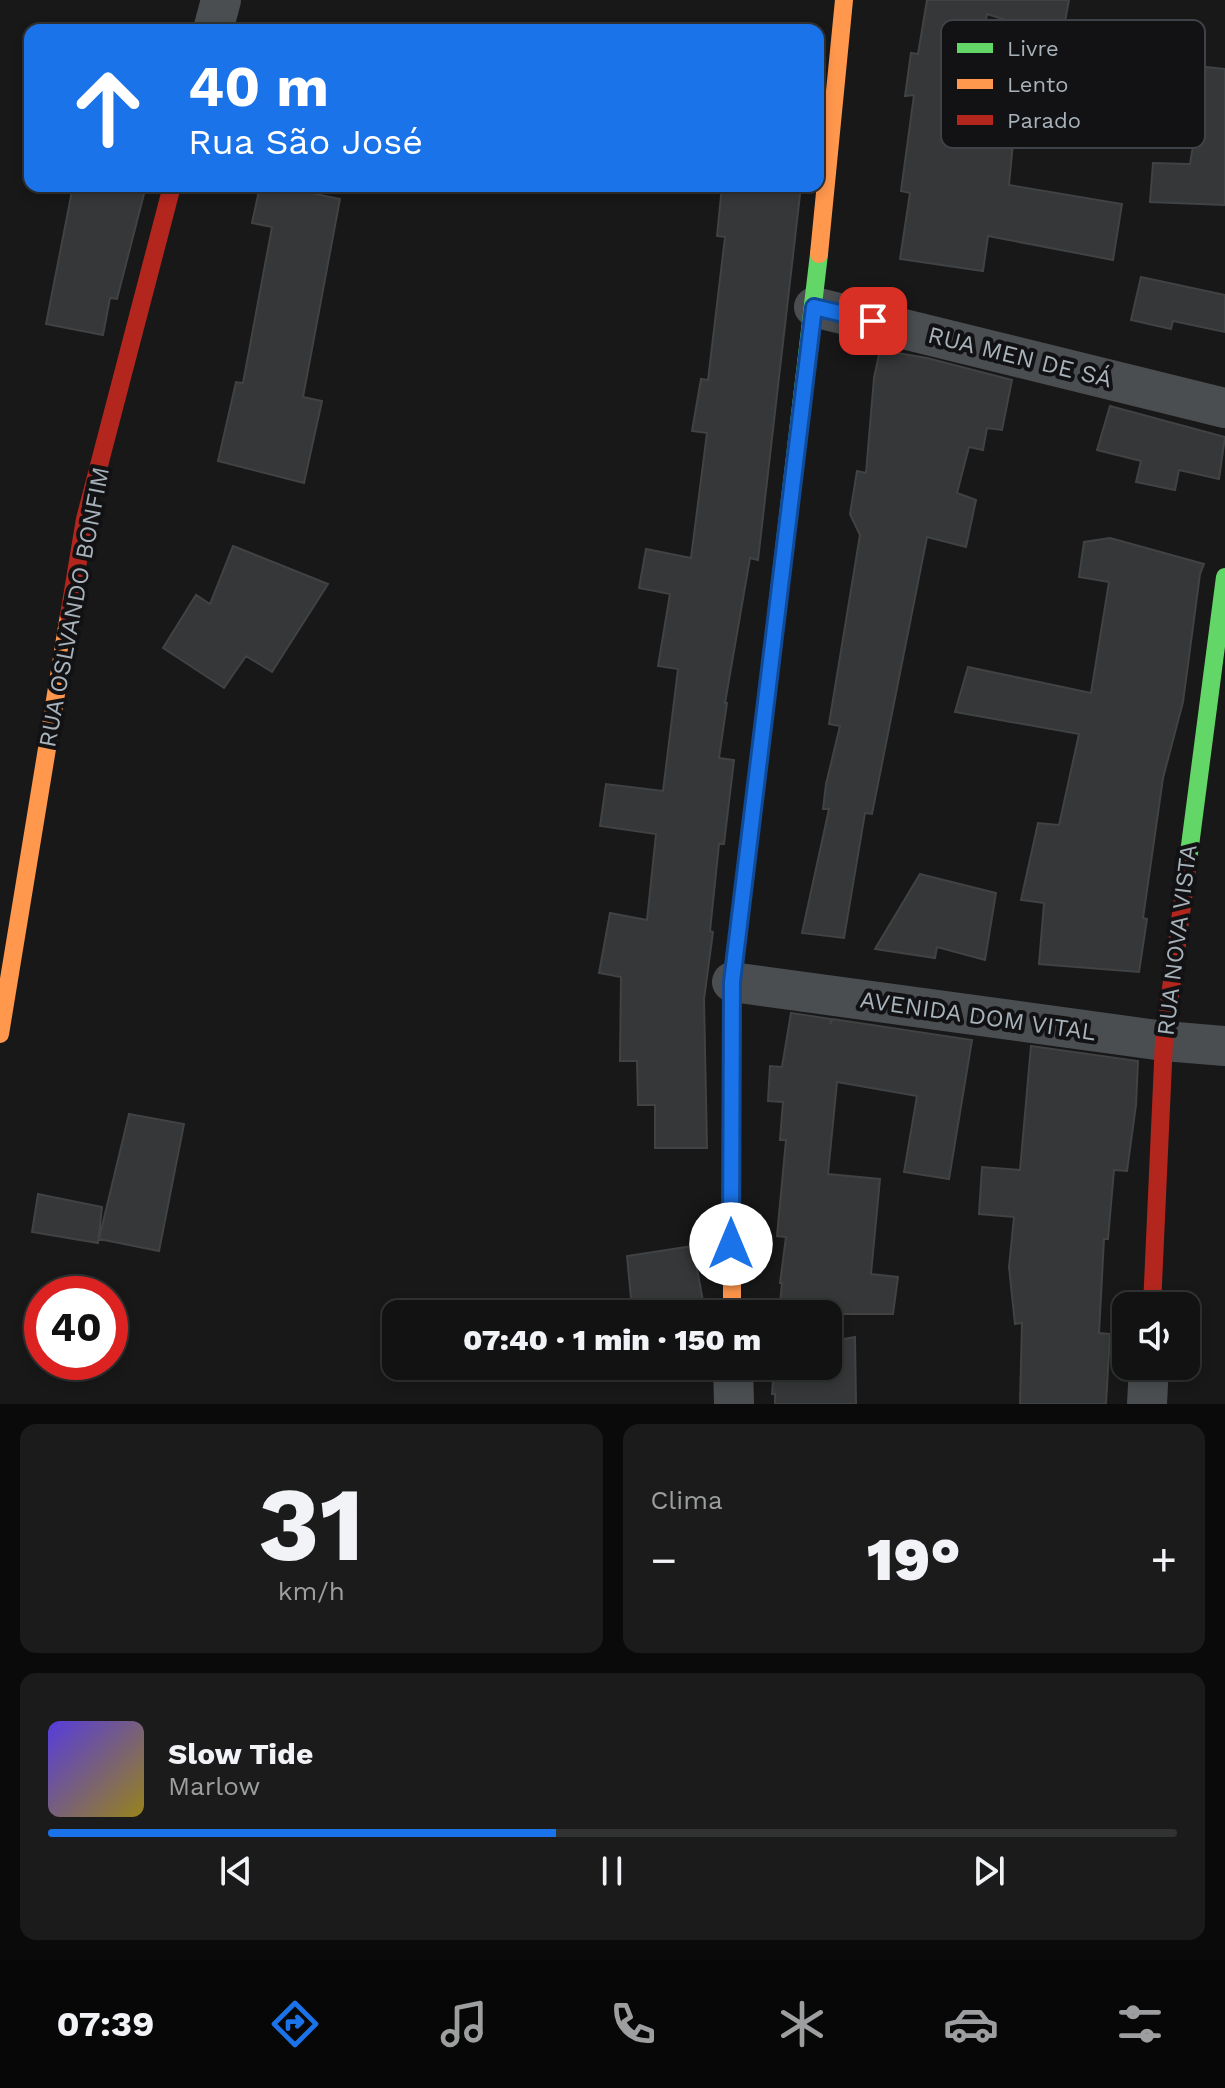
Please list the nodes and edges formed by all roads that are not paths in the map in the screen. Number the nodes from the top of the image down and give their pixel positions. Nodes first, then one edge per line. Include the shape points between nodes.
1 (221, 0) edge
2 (844, 0) edge
3 (215, 24) edge
4 (170, 192) edge
5 (814, 307) junction
6 (1225, 408) edge
7 (1225, 577) edge
8 (732, 982) junction
9 (0, 1034) edge
10 (1164, 1041) junction
11 (1225, 1046) edge
12 (1153, 1292) edge
13 (732, 1300) edge
14 (733, 1380) edge
15 (1148, 1380) edge
16 (734, 1404) edge
17 (1147, 1404) edge

1 - 3 street
2 - 5 street
4 - 9 street, RUA OSLVANDO BONFIM via 85,519
5 - 6 street, RUA MEN DE SÁ
5 - 8 street
7 - 10 street, RUA NOVA VISTA
8 - 10 street, AVENIDA DOM VITAL
8 - 13 street
10 - 11 street, AVENIDA DOM VITAL
10 - 12 street, RUA NOVA VISTA
14 - 16 street
15 - 17 street

